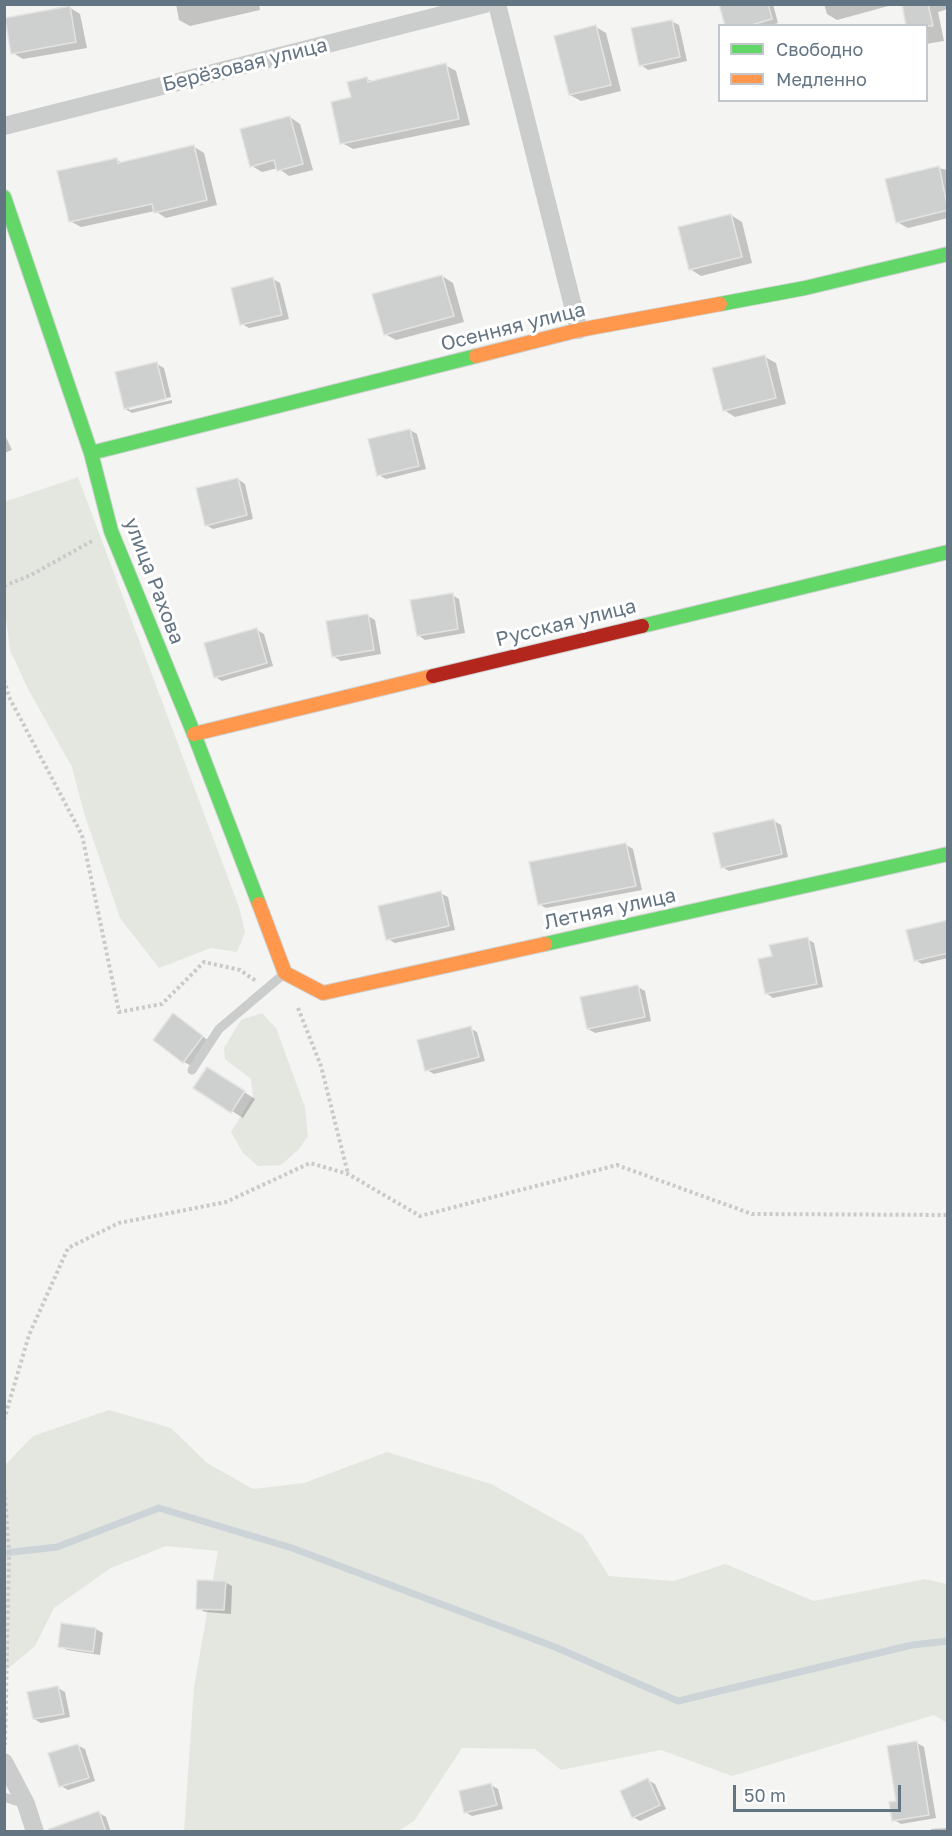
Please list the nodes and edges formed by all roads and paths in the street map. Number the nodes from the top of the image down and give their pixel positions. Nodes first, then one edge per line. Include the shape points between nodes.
1 (485, 4) edge
2 (497, 4) edge
3 (4, 126) edge
4 (4, 197) edge
5 (948, 254) edge
6 (579, 330) junction
7 (91, 453) junction
8 (111, 531) junction
9 (948, 552) edge
10 (4, 586) edge
11 (4, 680) edge
12 (194, 734) junction
13 (948, 854) edge
14 (285, 973) junction
15 (267, 988) junction
16 (297, 1004) dead end
17 (192, 1070) dead end
18 (348, 1174) junction
19 (948, 1215) edge
20 (4, 1420) edge
21 (4, 1485) edge
22 (4, 1748) edge
23 (4, 1762) edge
24 (4, 1797) edge
25 (26, 1804) junction
26 (35, 1832) edge

1 - 3 street, Берёзовая улица
2 - 6 street
4 - 7 street, улица Рахова
5 - 6 street, Осенняя улица via 806,288
6 - 7 street, Осенняя улица
7 - 8 street, улица Рахова
8 - 10 path
8 - 12 street, улица Рахова
9 - 12 street, Русская улица
11 - 15 path via 9,697 82,835 118,1012 162,1004 204,962 240,970
12 - 14 street, улица Рахова
13 - 14 street, Летняя улица via 323,993
14 - 15 lane
15 - 17 lane via 219,1029
16 - 18 path via 321,1066
18 - 19 path via 420,1216 617,1166 752,1214
18 - 20 path via 310,1163 226,1202 119,1223 68,1248 29,1335
21 - 22 path via 9,1553
23 - 25 street
24 - 25 lane
25 - 26 street

